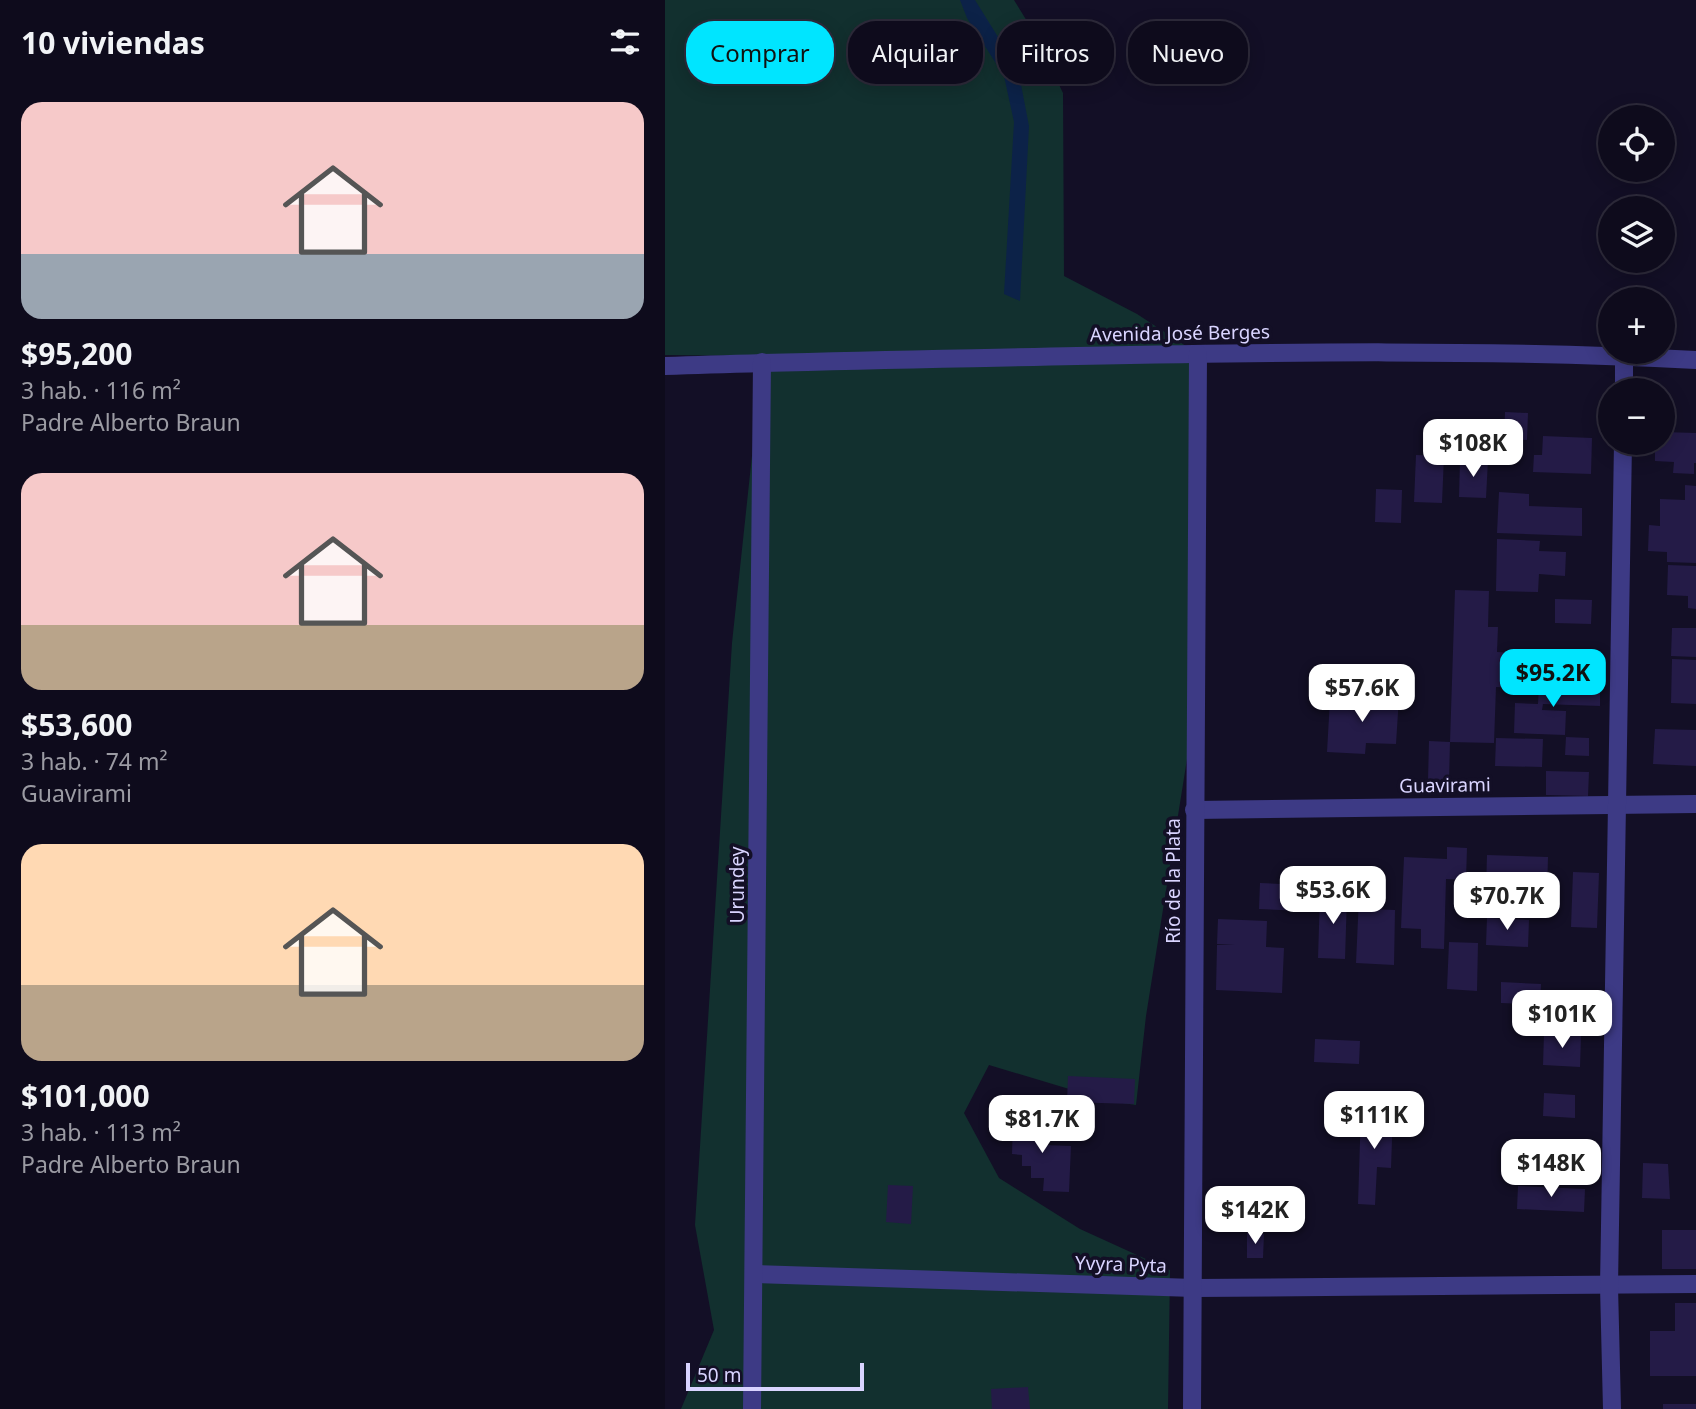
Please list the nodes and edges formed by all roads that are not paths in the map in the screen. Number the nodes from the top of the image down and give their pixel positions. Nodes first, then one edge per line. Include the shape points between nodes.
1 (1198, 354) junction
2 (1598, 356) edge
3 (1675, 359) edge
4 (1696, 360) edge
5 (762, 362) junction
6 (665, 366) edge
7 (1623, 455) edge
8 (1617, 804) junction
9 (1696, 804) edge
10 (1194, 810) junction
11 (754, 1275) junction
12 (1696, 1284) edge
13 (1609, 1286) junction
14 (1194, 1288) junction
15 (752, 1409) edge
16 (1192, 1409) edge
17 (1612, 1409) edge

1 - 2 street, Avenida José Berges
1 - 5 street, Avenida José Berges
1 - 10 street, Río de la Plata
3 - 4 street, Avenida José Berges
5 - 6 street, Avenida José Berges
5 - 11 street, Urundey
7 - 8 street
8 - 9 street, Guavirami
8 - 10 street, Guavirami
8 - 13 street
10 - 14 street, Río de la Plata
11 - 14 street, Yvyra Pyta
11 - 15 street, Urundey
12 - 13 street, Yvyra Pyta
13 - 14 street, Yvyra Pyta
13 - 17 street
14 - 16 street, Río de la Plata

